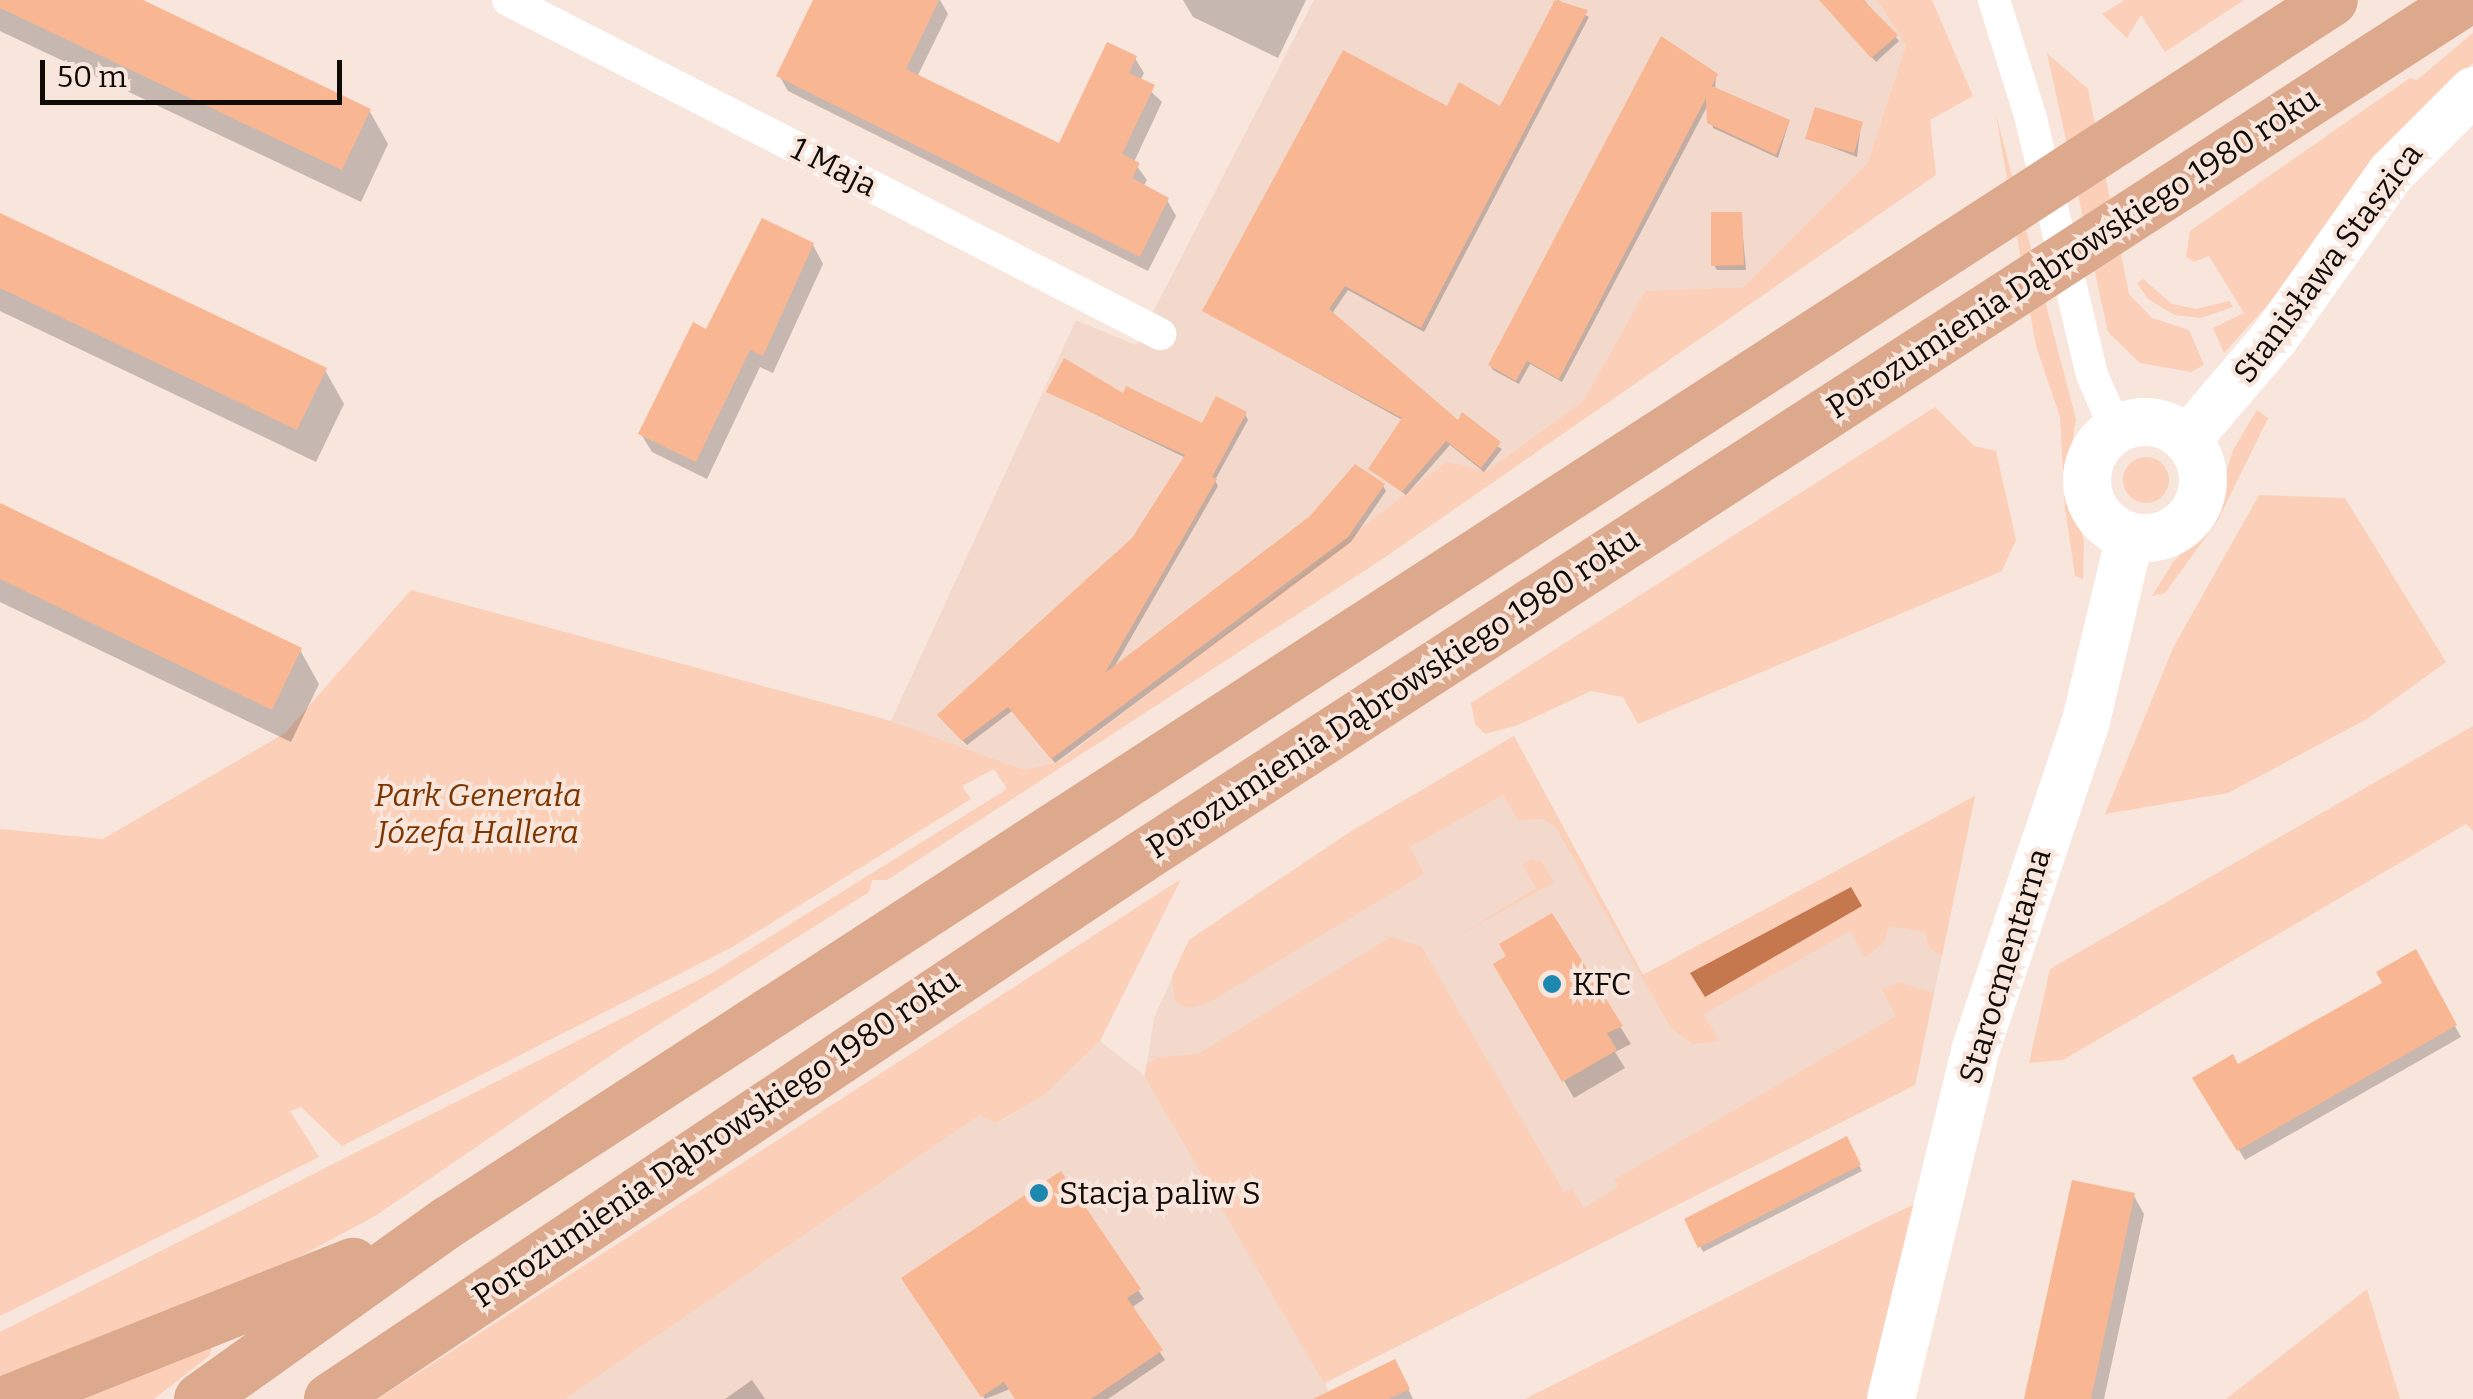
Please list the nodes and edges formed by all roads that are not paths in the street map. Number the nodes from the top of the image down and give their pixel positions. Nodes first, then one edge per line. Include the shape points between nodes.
1 (508, 0) edge
2 (1994, 0) edge
3 (2332, 0) edge
4 (2465, 0) edge
5 (2473, 91) edge
6 (1160, 334) dead end
7 (2116, 430) junction
8 (2186, 440) junction
9 (2130, 536) junction
10 (450, 1220) junction
11 (14, 1399) edge
12 (200, 1399) edge
13 (330, 1399) edge
14 (1891, 1399) edge

1 - 6 street, 1 Maja
2 - 7 street via 2031,119 2087,358
3 - 10 main road
4 - 13 main road, Porozumienia Dąbrowskiego 1980 roku via 866,1038
5 - 8 street, Stanisława Staszica via 2391,172 2291,316
7 - 8 street via 2160,424
7 - 9 street via 2095,451 2087,480 2104,521
8 - 9 street via 2202,468 2199,501 2178,528
9 - 14 street, Starocmentarna via 2085,725 1975,1050
10 - 11 main road
10 - 12 main road

